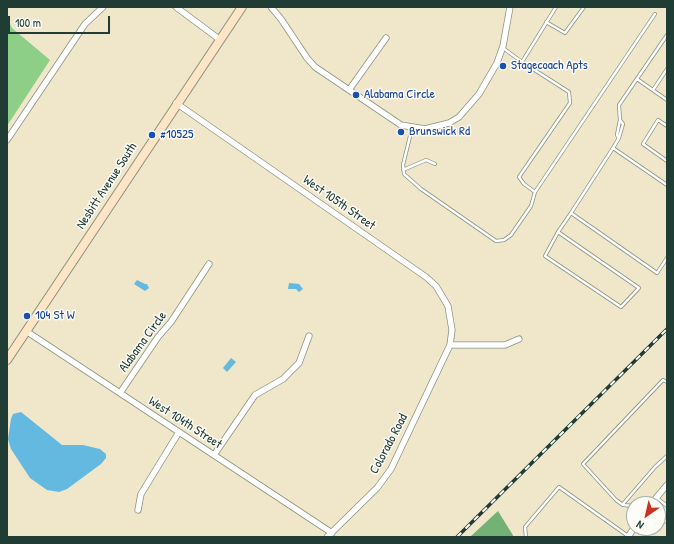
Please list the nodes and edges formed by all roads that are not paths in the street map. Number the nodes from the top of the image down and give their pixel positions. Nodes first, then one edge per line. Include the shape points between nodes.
1 (103, 7) edge
2 (176, 7) edge
3 (242, 7) edge
4 (271, 7) edge
5 (510, 7) edge
6 (556, 7) edge
7 (584, 7) edge
8 (655, 14) dead end
9 (546, 22) junction
10 (667, 35) edge
11 (386, 38) dead end
12 (219, 39) junction
13 (502, 48) junction
14 (522, 62) junction
15 (667, 69) edge
16 (637, 79) junction
17 (349, 90) junction
18 (653, 90) junction
19 (667, 100) edge
20 (176, 104) junction
21 (667, 126) edge
22 (412, 128) junction
23 (7, 140) edge
24 (613, 148) junction
25 (667, 161) edge
26 (434, 164) dead end
27 (404, 170) junction
28 (667, 185) edge
29 (535, 192) junction
30 (571, 213) junction
31 (558, 232) junction
32 (667, 258) edge
33 (209, 264) dead end
34 (26, 331) junction
35 (309, 336) dead end
36 (519, 339) dead end
37 (450, 345) junction
38 (7, 360) edge
39 (667, 382) edge
40 (120, 393) junction
41 (179, 432) junction
42 (214, 455) junction
43 (667, 456) edge
44 (667, 485) edge
45 (657, 496) edge
46 (623, 505) junction
47 (626, 505) edge
48 (138, 510) dead end
49 (329, 535) edge
50 (526, 537) edge
51 (628, 537) edge

1 - 23 street via 84,24
2 - 12 street
3 - 12 street, Nesbitt Avenue South
4 - 17 street via 311,62
5 - 13 street
6 - 9 lane
7 - 9 lane via 565,33
8 - 29 lane
9 - 14 lane
10 - 16 lane
11 - 17 street
12 - 20 street, Nesbitt Avenue South
13 - 14 lane
13 - 22 street via 489,79 468,108 449,123 425,129
14 - 29 lane via 569,92 570,103 519,177
15 - 18 lane
16 - 18 lane
16 - 24 lane via 619,105 619,138
17 - 22 street via 390,119
18 - 19 lane
20 - 34 street, Nesbitt Avenue South
20 - 37 street, West 105th Street via 426,277 439,290 448,306 452,330
21 - 25 lane via 658,120 643,144
22 - 27 lane
24 - 28 lane
24 - 30 lane
26 - 27 lane via 426,160
27 - 29 lane via 404,174 421,189 496,241 504,240 511,235 531,206
30 - 31 lane
30 - 32 lane via 657,273
31 - 31 lane via 608,266 639,288 621,306 545,256
33 - 40 street, Alabama Circle
34 - 38 street, Nesbitt Avenue South
34 - 40 street, West 104th Street
35 - 42 street via 299,362 283,379 255,395
36 - 37 street via 505,345
37 - 49 street, Colorado Road via 385,479
39 - 46 lane via 664,380 583,464
40 - 41 street, West 104th Street
41 - 42 street, West 104th Street
41 - 48 street via 141,494
42 - 49 street, West 104th Street
43 - 46 lane via 655,466
44 - 45 street
46 - 47 lane
50 - 51 lane via 525,527 559,487

